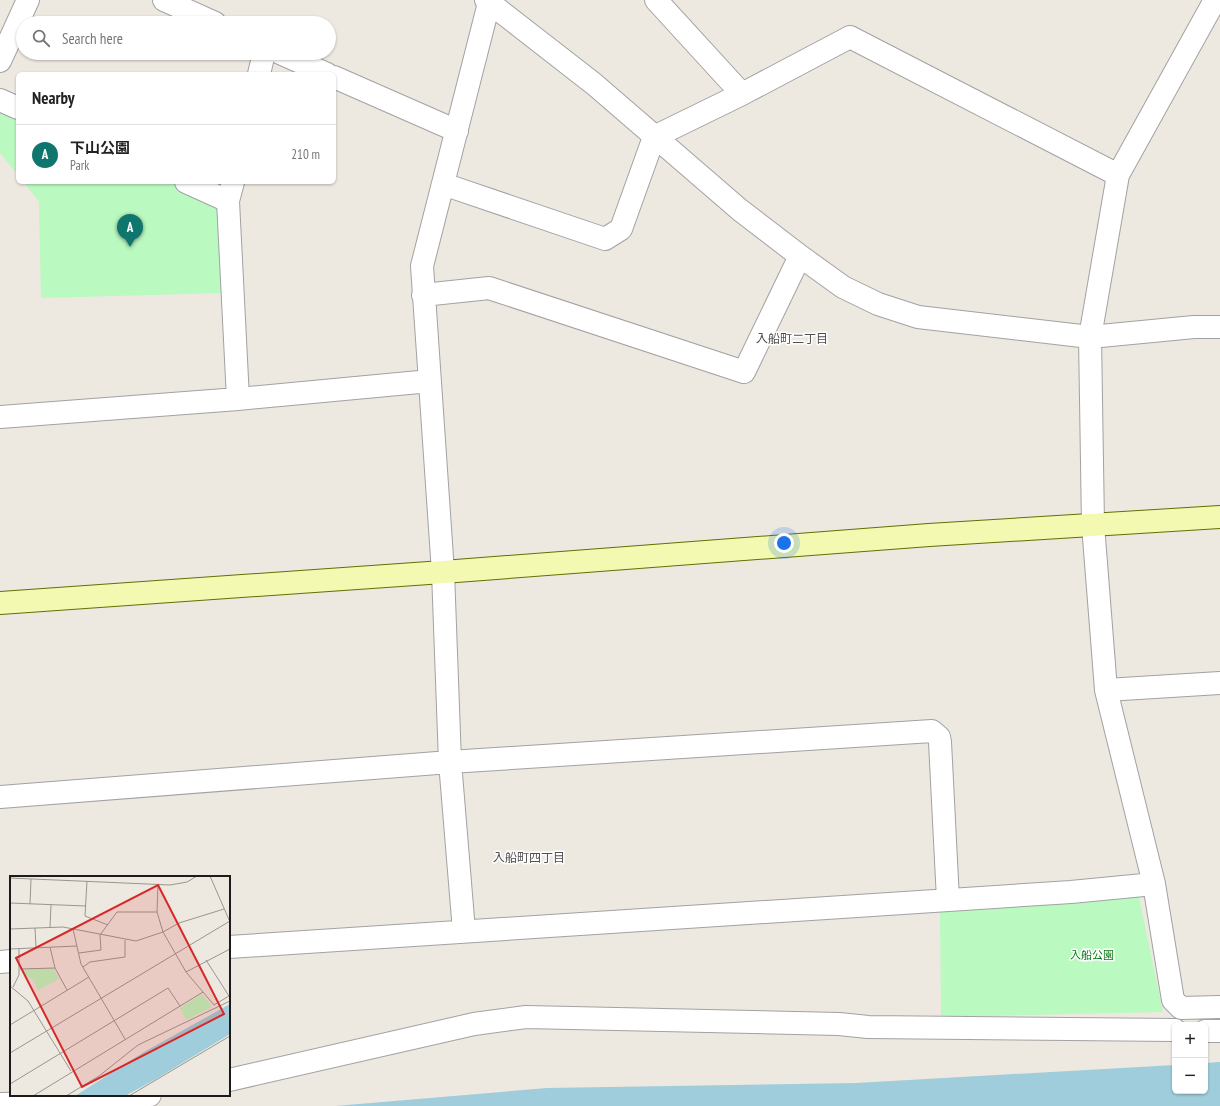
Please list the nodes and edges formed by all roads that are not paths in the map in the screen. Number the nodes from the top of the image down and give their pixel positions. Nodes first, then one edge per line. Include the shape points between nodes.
1 (28, 0) edge
2 (656, 0) edge
3 (1215, 0) edge
4 (169, 1) edge
5 (488, 1) edge
6 (21, 16) edge
7 (200, 16) edge
8 (16, 26) edge
9 (262, 60) edge
10 (296, 60) edge
11 (0, 61) edge
12 (259, 72) edge
13 (323, 72) edge
14 (336, 78) edge
15 (742, 94) junction
16 (0, 100) edge
17 (16, 107) edge
18 (457, 132) junction
19 (654, 136) junction
20 (1118, 175) junction
21 (196, 184) edge
22 (443, 184) junction
23 (231, 191) edge
24 (800, 256) junction
25 (423, 295) junction
26 (1220, 327) edge
27 (1090, 337) junction
28 (430, 381) junction
29 (238, 399) junction
30 (0, 417) edge
31 (1220, 517) edge
32 (1093, 525) junction
33 (443, 572) junction
34 (0, 603) edge
35 (1220, 683) edge
36 (1106, 690) junction
37 (450, 762) junction
38 (0, 797) edge
39 (1154, 884) junction
40 (948, 900) junction
41 (464, 931) junction
42 (230, 947) edge
43 (10, 961) edge
44 (0, 962) edge
45 (1220, 1007) edge
46 (1172, 1030) edge
47 (1208, 1031) edge
48 (1220, 1031) edge
49 (230, 1080) edge
50 (138, 1096) edge
51 (0, 1104) edge

1 - 6 street
2 - 15 street
3 - 20 street
4 - 7 street
5 - 18 street
5 - 19 street via 594,84
8 - 11 street
9 - 12 street
10 - 13 street
14 - 18 street
15 - 19 street
15 - 20 street via 850,37
16 - 17 street
18 - 22 street
19 - 22 street via 621,229 605,239
19 - 24 street via 740,210
20 - 27 street
21 - 23 street
22 - 25 street via 422,266
23 - 29 street
24 - 25 street via 744,372 489,288
24 - 27 street via 843,287 878,304 918,317
25 - 28 street
26 - 27 street
27 - 32 street
28 - 29 street
28 - 33 street
29 - 30 street
31 - 32 street
32 - 33 street
32 - 36 street
33 - 34 street
33 - 37 street
35 - 36 street
36 - 39 street
37 - 38 street
37 - 40 street via 932,731 939,737 940,742
37 - 41 street
39 - 40 street
39 - 45 street via 1173,1000 1181,1008
40 - 41 street
41 - 42 street
43 - 44 street
46 - 49 street via 868,1027 839,1024 526,1017 474,1024
47 - 48 street
50 - 51 street

